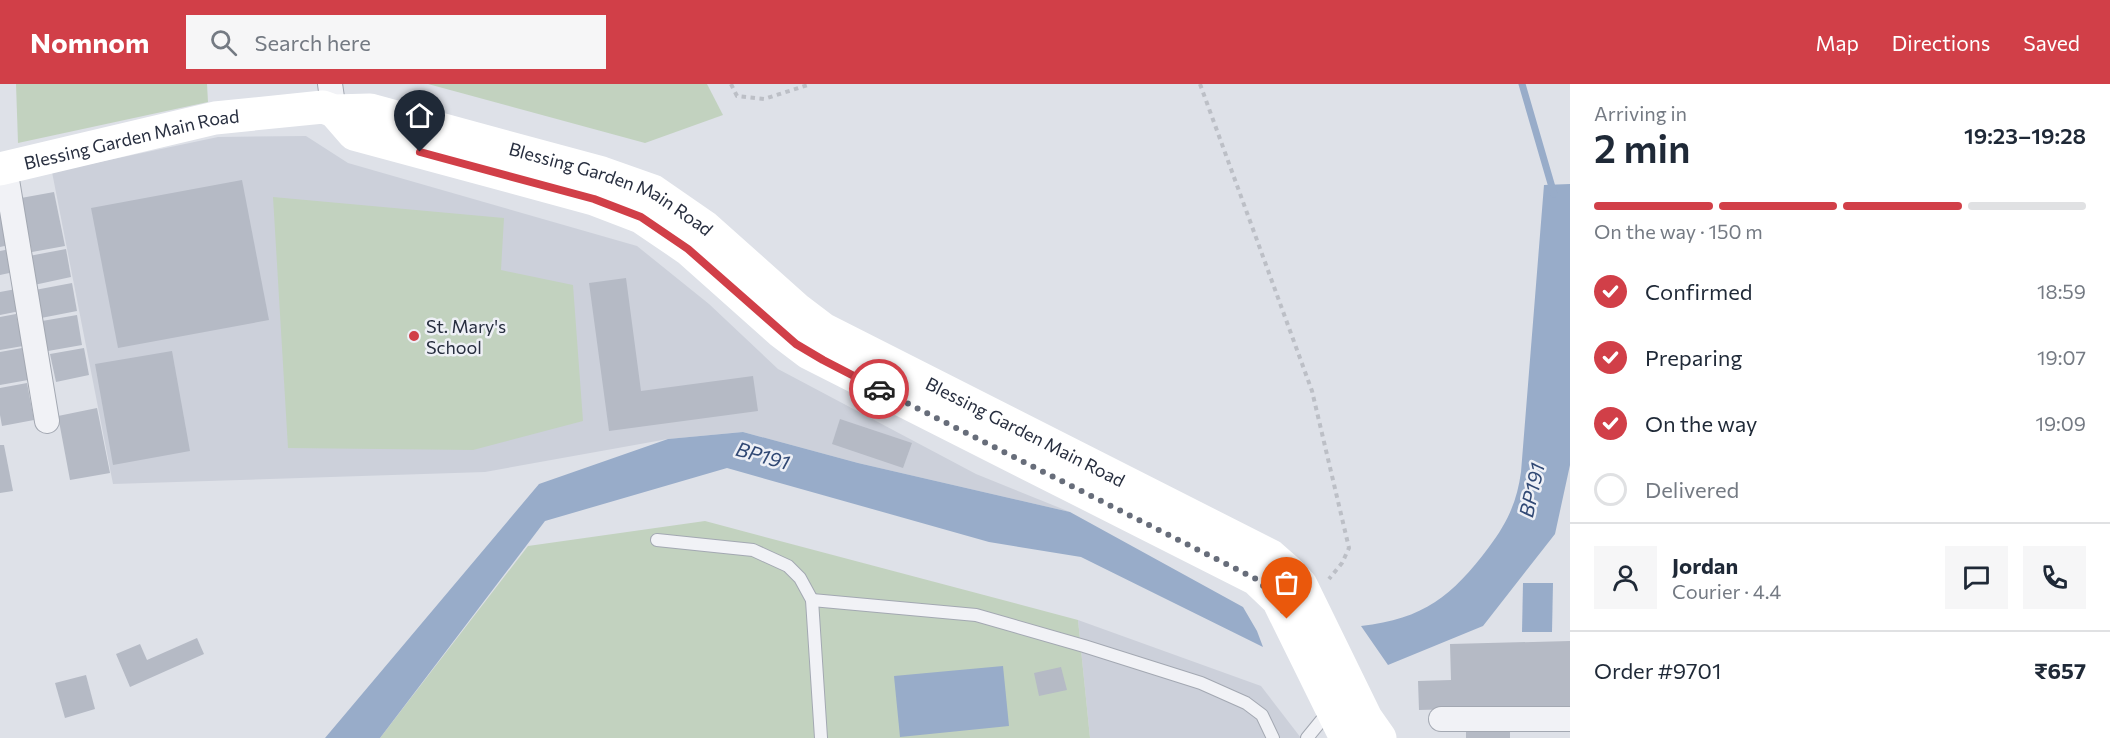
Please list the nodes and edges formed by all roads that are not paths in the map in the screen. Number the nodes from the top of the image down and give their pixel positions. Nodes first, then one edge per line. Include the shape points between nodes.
1 (332, 98) edge
2 (2, 168) edge
3 (47, 421) dead end
4 (657, 540) dead end
5 (812, 600) junction
6 (1330, 708) junction
7 (1441, 719) dead end
8 (1570, 719) edge
9 (821, 738) edge
10 (1273, 738) edge
11 (1307, 738) edge
12 (1346, 738) edge
13 (1380, 738) edge

1 - 2 main road, Blessing Garden Main Road via 323,107 215,118
1 - 6 main road, Blessing Garden Main Road via 354,134 594,199 641,217 688,249 809,353 1256,579 1278,600
1 - 13 main road, Blessing Garden Main Road via 602,173 653,192 705,227 824,329 1271,556 1301,585 1366,718
2 - 3 street
4 - 5 lane via 753,550 788,566
5 - 9 lane
5 - 10 lane via 976,615 1084,646 1201,683 1246,703 1262,716
6 - 11 lane
6 - 12 main road, Blessing Garden Main Road
7 - 8 street

